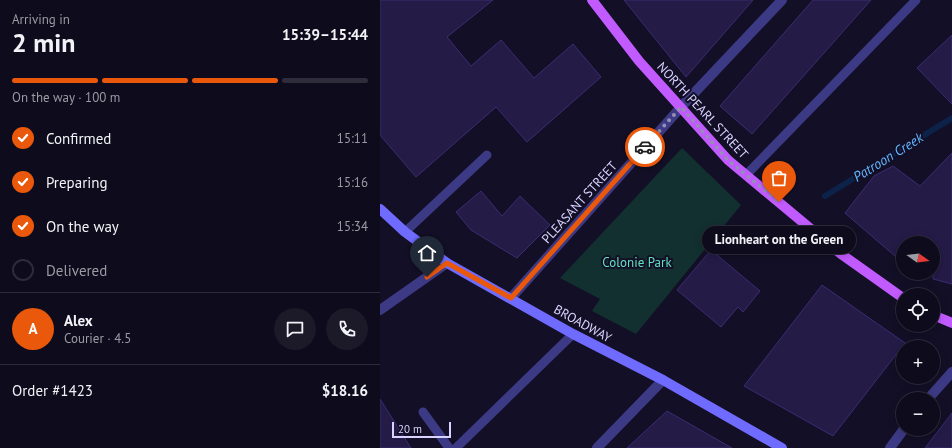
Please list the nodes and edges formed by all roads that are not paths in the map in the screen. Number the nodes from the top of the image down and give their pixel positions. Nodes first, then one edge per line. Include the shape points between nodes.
1 (592, 0) edge
2 (782, 0) edge
3 (916, 0) edge
4 (681, 107) junction
5 (487, 155) dead end
6 (746, 175) junction
7 (380, 209) edge
8 (405, 232) junction
9 (447, 263) junction
10 (896, 293) edge
11 (511, 298) junction
12 (380, 310) edge
13 (940, 318) edge
14 (952, 323) edge
15 (574, 334) junction
16 (952, 372) edge
17 (663, 380) junction
18 (934, 392) edge
19 (423, 412) dead end
20 (899, 436) edge
21 (449, 448) edge
22 (456, 448) edge
23 (597, 448) edge
24 (782, 448) edge
25 (890, 448) edge

1 - 4 main road, NORTH PEARL STREET via 639,61
2 - 4 street, PLEASANT STREET
3 - 6 lane
4 - 6 main road, NORTH PEARL STREET via 728,160
4 - 11 street, PLEASANT STREET
5 - 8 lane
6 - 10 main road, NORTH PEARL STREET via 841,254
7 - 8 street, BROADWAY
8 - 9 street, BROADWAY
9 - 11 street, BROADWAY
9 - 12 street
11 - 15 street, BROADWAY
13 - 14 main road
15 - 17 street, BROADWAY
15 - 22 lane
16 - 18 street
17 - 23 street
17 - 24 street, BROADWAY
19 - 21 lane
20 - 25 street

